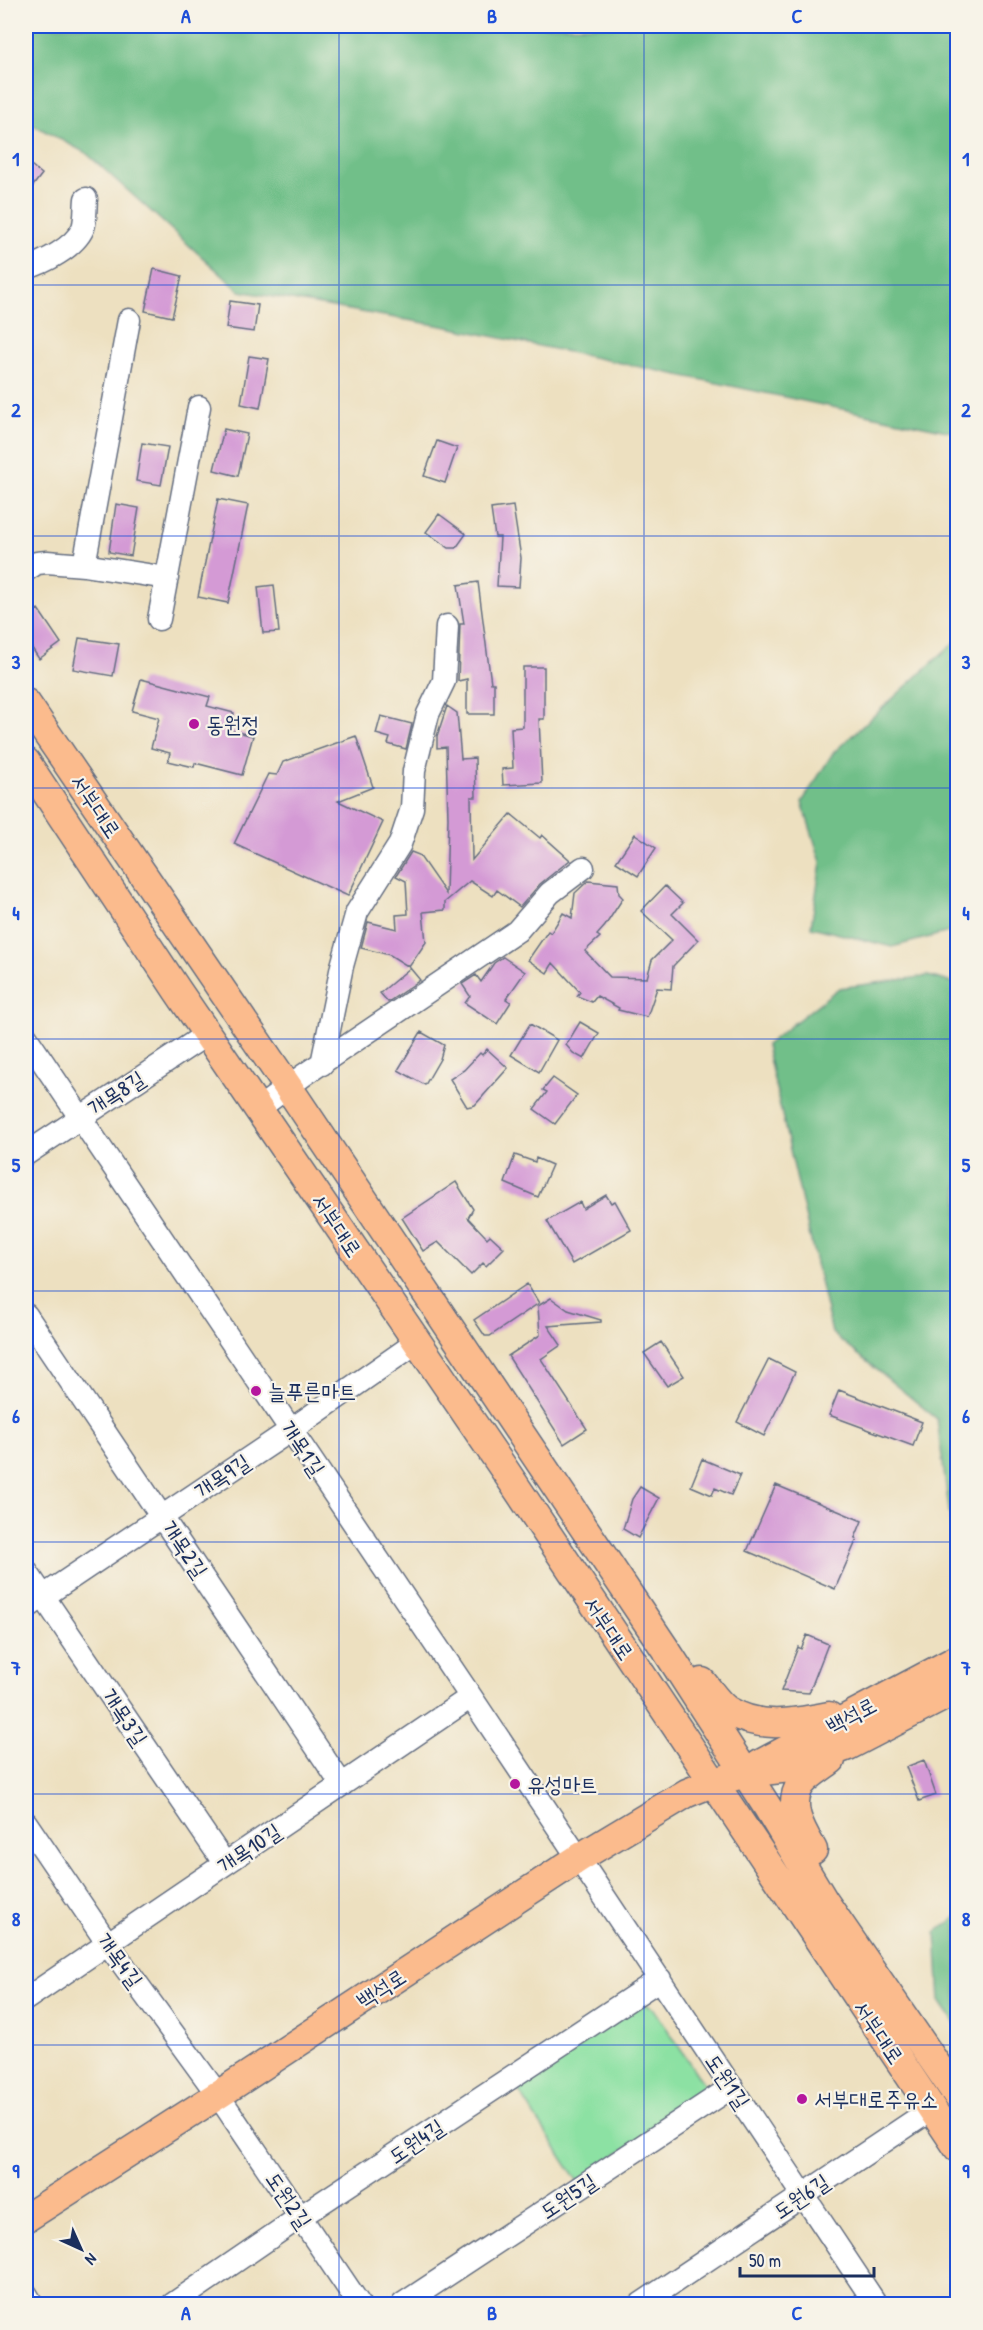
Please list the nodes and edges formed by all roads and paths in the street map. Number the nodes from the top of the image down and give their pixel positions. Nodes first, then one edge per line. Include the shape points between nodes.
1 (86, 199) dead end
2 (26, 268) edge
3 (129, 320) dead end
4 (198, 407) dead end
5 (84, 565) junction
6 (26, 570) edge
7 (166, 578) junction
8 (159, 619) dead end
9 (447, 626) dead end
10 (26, 703) edge
11 (26, 762) edge
12 (583, 868) dead end
13 (207, 1034) junction
14 (26, 1037) edge
15 (322, 1064) junction
16 (288, 1087) junction
17 (258, 1109) junction
18 (80, 1117) junction
19 (26, 1154) edge
20 (26, 1315) edge
21 (417, 1342) junction
22 (291, 1430) junction
23 (162, 1516) junction
24 (26, 1570) edge
25 (34, 1602) edge
26 (668, 1653) junction
27 (957, 1659) edge
28 (957, 1689) edge
29 (471, 1697) junction
30 (864, 1708) junction
31 (848, 1746) junction
32 (745, 1773) junction
33 (712, 1783) junction
34 (342, 1785) junction
35 (26, 1823) edge
36 (579, 1858) junction
37 (225, 1864) junction
38 (824, 1901) junction
39 (108, 1944) junction
40 (660, 1978) junction
41 (26, 1998) edge
42 (732, 2086) junction
43 (218, 2095) junction
44 (957, 2096) edge
45 (932, 2109) junction
46 (957, 2148) edge
47 (803, 2194) junction
48 (300, 2217) junction
49 (26, 2218) edge
50 (26, 2294) edge
51 (869, 2302) edge
52 (32, 2304) edge
53 (173, 2304) edge
54 (359, 2304) edge
55 (403, 2304) edge
56 (641, 2304) edge

1 - 2 street via 83,229 65,249
3 - 5 street
4 - 7 street
5 - 6 street via 37,562
5 - 7 street
7 - 8 street
9 - 15 street via 444,681 428,714 414,771 412,808 400,844 357,912
10 - 16 main road, 서부대로
11 - 13 main road, 서부대로
12 - 15 street via 550,893 517,931
13 - 17 main road, 서부대로
13 - 18 street, 개목8길
14 - 18 street, 개목1길
15 - 16 street
16 - 17 street
16 - 26 main road, 서부대로
17 - 21 main road, 서부대로
18 - 19 street, 개목8길
18 - 22 street, 개목1길
20 - 23 street, 개목2길
21 - 22 street, 개목9길
21 - 33 main road, 서부대로
22 - 23 street, 개목9길
22 - 29 street, 개목1길
23 - 25 street, 개목9길
23 - 34 street, 개목2길
24 - 25 street, 개목3길
25 - 37 street, 개목3길
26 - 30 main road via 726,1709 753,1721 788,1724
26 - 32 main road, 서부대로
27 - 30 main road, 백석로
28 - 31 main road, 백석로
29 - 34 street, 개목10길
29 - 36 street, 개목1길
30 - 32 main road, 백석로
31 - 32 main road, 백석로 via 790,1768
31 - 38 main road via 801,1784 797,1797 795,1813 819,1859
32 - 33 main road, 백석로
32 - 38 main road, 서부대로
33 - 36 main road, 백석로 via 687,1793
33 - 45 main road, 서부대로
34 - 37 street, 개목10길
35 - 39 street, 개목4길
36 - 40 street, 도원1길
36 - 43 main road, 백석로
37 - 39 street, 개목10길
38 - 44 main road, 서부대로
39 - 41 street, 개목10길
39 - 43 street, 개목4길
40 - 42 street, 도원1길
40 - 48 street, 도원4길
42 - 47 street, 도원1길
42 - 55 street, 도원5길
43 - 48 street, 도원2길
43 - 49 main road, 백석로
45 - 46 main road, 서부대로
45 - 47 street, 도원6길
47 - 51 street, 도원1길
47 - 56 street, 도원6길
48 - 53 street, 도원4길
48 - 54 street, 도원2길
50 - 52 street

